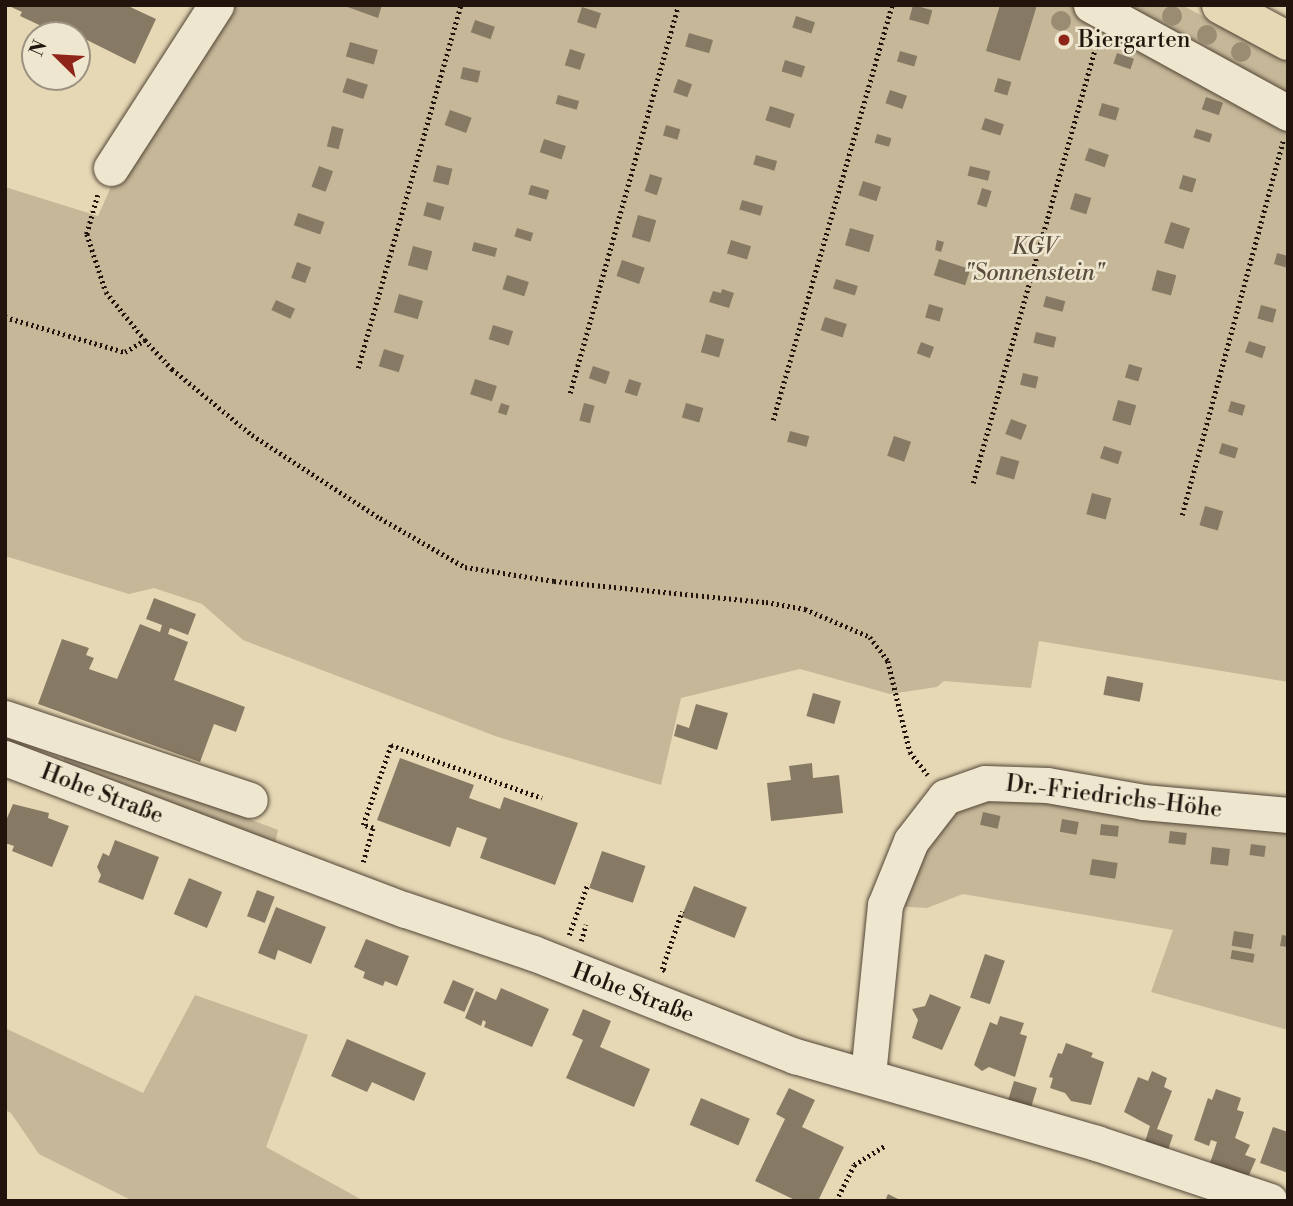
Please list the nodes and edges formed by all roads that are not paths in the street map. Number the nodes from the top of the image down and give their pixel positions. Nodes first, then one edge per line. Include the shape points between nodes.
1 (216, 5) edge
2 (1221, 5) edge
3 (1098, 9) edge
4 (1288, 41) edge
5 (1286, 125) edge
6 (111, 168) road end
7 (5, 718) edge
8 (5, 758) edge
9 (250, 800) dead end
10 (1288, 814) edge
11 (868, 1076) junction
12 (1270, 1201) edge

1 - 6 street
2 - 4 main road
3 - 5 street
7 - 9 street
8 - 11 street, Hohe Straße via 533,953 795,1056
10 - 11 street, Dr.-Friedrichs-Höhe via 1143,802 1048,785 985,783 946,797 911,841 885,905
11 - 12 street, Hohe Straße via 1096,1143

